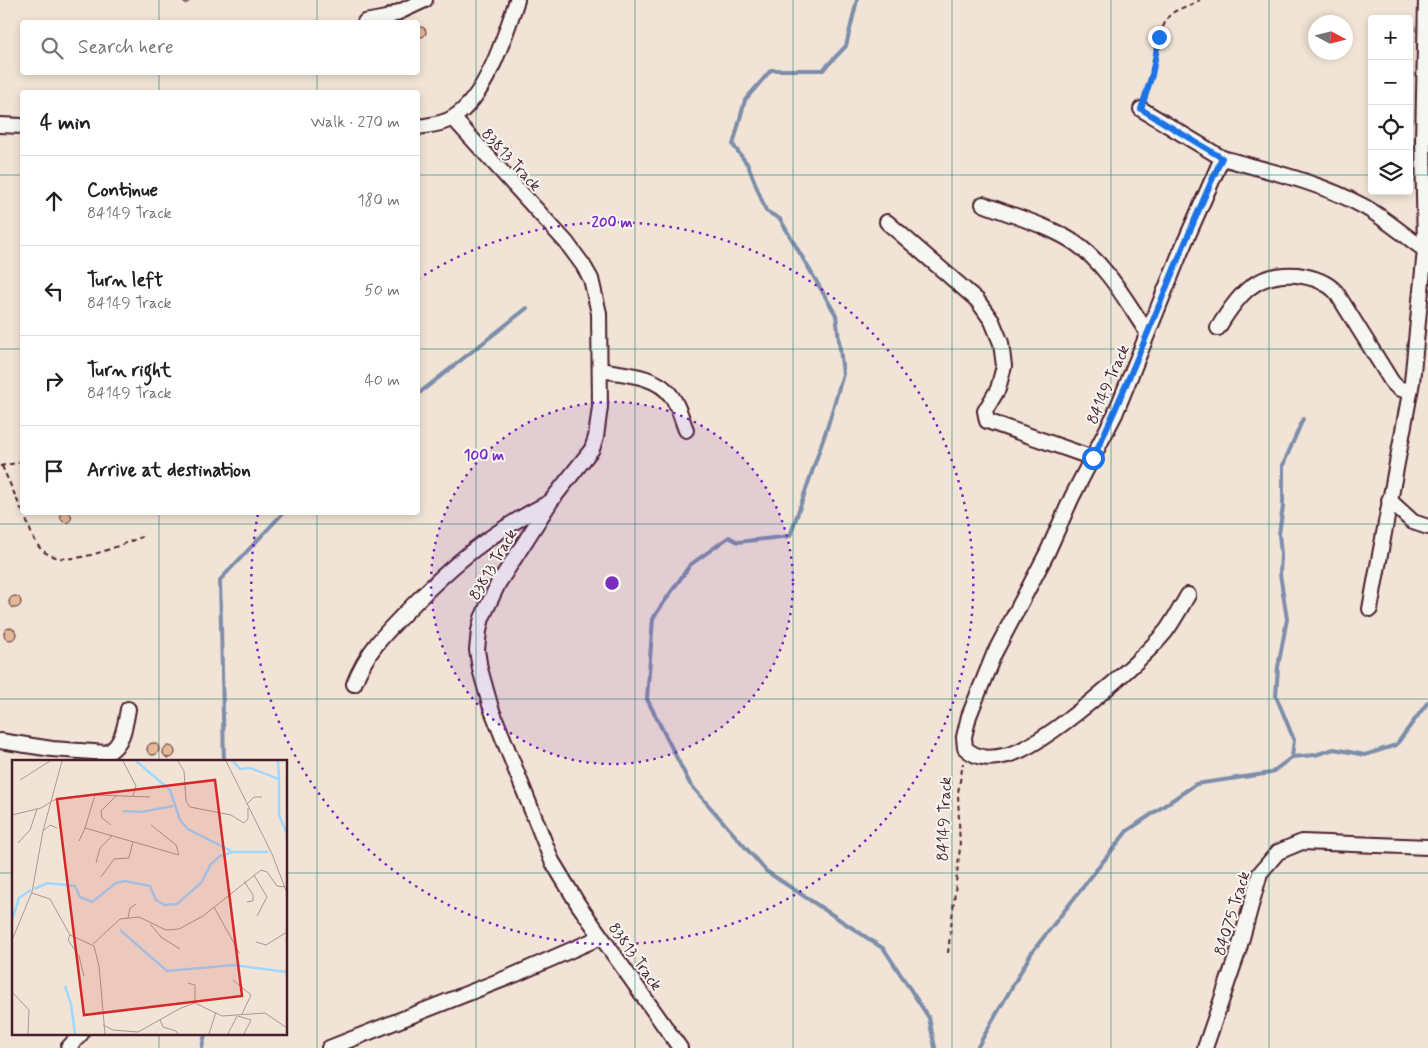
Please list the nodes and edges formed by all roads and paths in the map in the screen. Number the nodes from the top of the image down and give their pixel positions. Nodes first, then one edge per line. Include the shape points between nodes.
1 (425, 0) edge
2 (517, 0) edge
3 (1200, 0) edge
4 (1426, 0) edge
5 (376, 20) edge
6 (1141, 109) joint
7 (453, 118) junction
8 (0, 125) edge
9 (20, 126) edge
10 (420, 126) edge
11 (1222, 158) junction
12 (983, 204) dead end
13 (888, 222) dead end
14 (1426, 250) junction
15 (1218, 328) dead end
16 (1147, 332) junction
17 (600, 370) junction
18 (1410, 392) junction
19 (686, 430) dead end
20 (1093, 458) junction
21 (20, 462) edge
22 (1, 466) edge
23 (1389, 500) junction
24 (551, 501) junction
25 (20, 506) edge
26 (24, 515) edge
27 (1428, 526) edge
28 (142, 537) dead end
29 (1188, 595) dead end
30 (1370, 609) dead end
31 (354, 684) dead end
32 (128, 709) dead end
33 (0, 741) edge
34 (965, 748) junction
35 (1428, 847) edge
36 (600, 937) junction
37 (948, 954) dead end
38 (79, 1036) edge
39 (68, 1048) edge
40 (329, 1048) edge
41 (680, 1048) edge
42 (1205, 1048) edge

1 - 5 street
2 - 7 street via 502,42 479,89 469,104
3 - 6 path via 1171,14 1165,22
4 - 14 street via 1423,140
6 - 11 street
7 - 10 street
7 - 17 street, 83813 Track via 566,242 583,265 597,298
8 - 9 street
11 - 14 street via 1296,179 1347,198 1364,206
11 - 16 street, 84149 Track
12 - 16 street via 1076,244 1115,283
13 - 20 street via 977,300 992,321 1001,343 1004,366 998,388 985,411 987,421
14 - 18 street
15 - 18 street via 1241,295 1269,276 1316,279 1336,292 1392,382
16 - 20 street, 84149 Track via 1115,414
17 - 19 street via 641,378 663,387 672,396
17 - 24 street, 83813 Track via 600,407 592,449
18 - 23 street
20 - 34 street, 84149 Track via 994,654 969,716
21 - 22 path
22 - 25 path
23 - 27 street via 1413,522
23 - 30 street
24 - 31 street via 492,534 448,570 372,647
24 - 36 street, 83813 Track via 488,604 477,650 491,708 542,838 564,883
26 - 28 path via 39,547 53,558 70,560
29 - 34 street via 1166,630 1140,659 1036,741 1010,755 991,758 977,757
32 - 33 street via 120,741 106,753
34 - 37 path, 84149 Track via 958,793 960,848 957,885
35 - 42 street, 84075 Track via 1313,841 1297,844 1274,856 1258,880 1241,944
36 - 40 street via 514,975
36 - 41 street, 83813 Track
38 - 39 street

